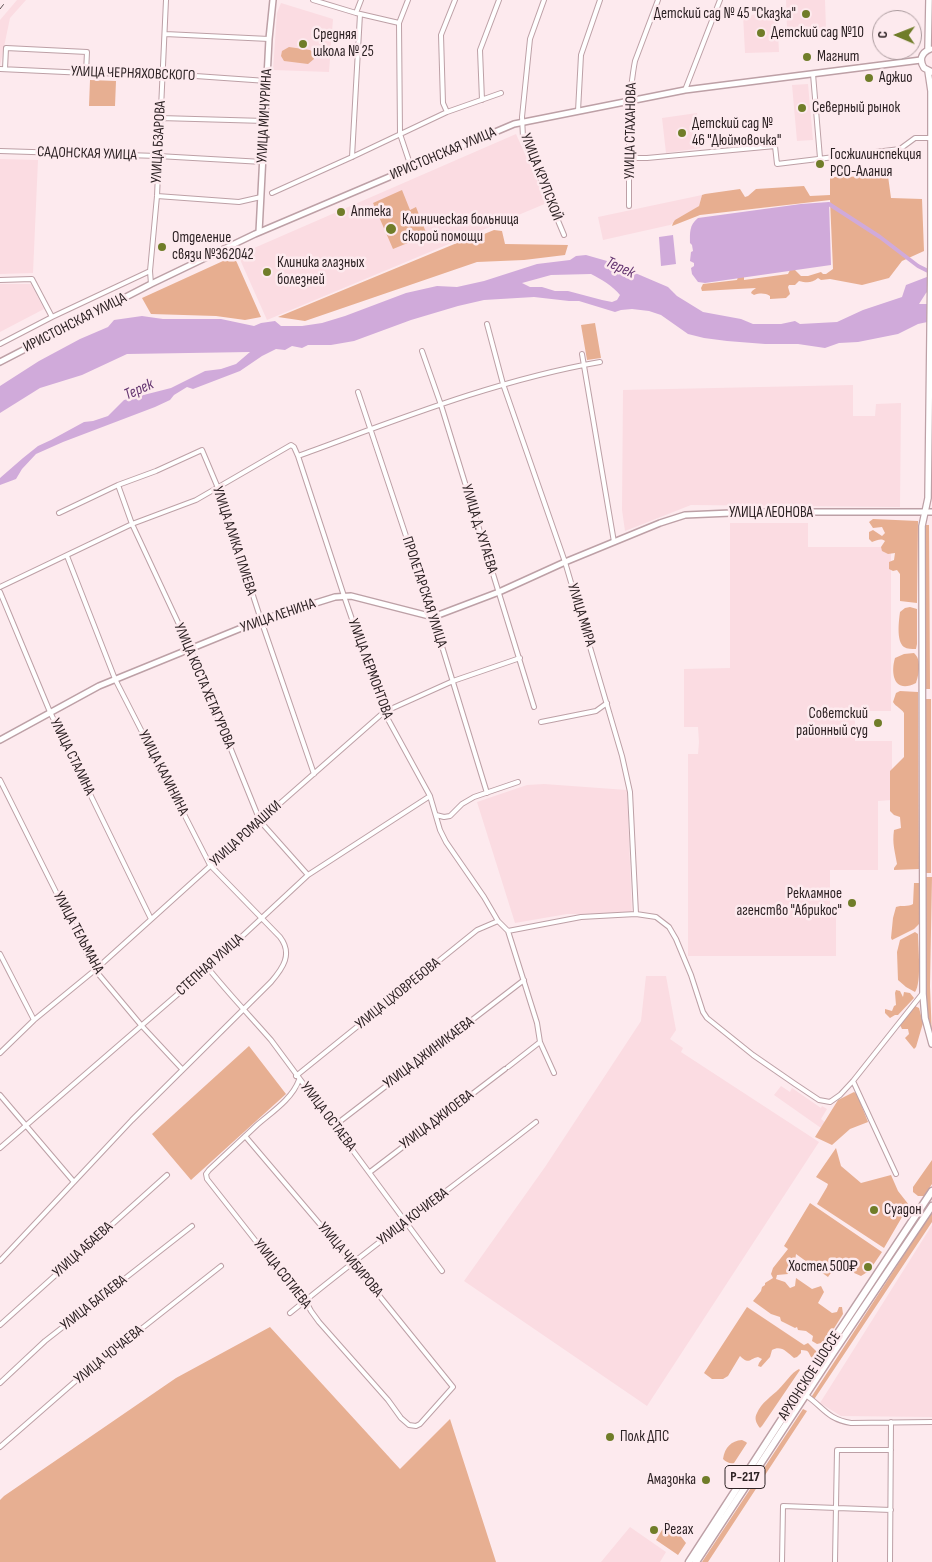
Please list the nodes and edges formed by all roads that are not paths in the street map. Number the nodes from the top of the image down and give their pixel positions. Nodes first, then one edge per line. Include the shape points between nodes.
1 (166, 0) edge
2 (273, 0) edge
3 (315, 0) edge
4 (361, 0) edge
5 (408, 0) edge
6 (455, 0) edge
7 (499, 0) edge
8 (544, 0) edge
9 (600, 0) edge
10 (658, 0) edge
11 (720, 0) edge
12 (929, 0) edge
13 (358, 13) junction
14 (399, 23) junction
15 (165, 34) junction
16 (269, 39) junction
17 (930, 49) edge
18 (921, 60) joint
19 (2, 69) edge
20 (930, 71) edge
21 (86, 73) junction
22 (813, 74) junction
23 (163, 75) junction
24 (267, 81) junction
25 (685, 90) junction
26 (501, 93) dead end
27 (482, 100) junction
28 (630, 100) junction
29 (578, 111) junction
30 (447, 112) junction
31 (160, 118) junction
32 (265, 121) junction
33 (522, 122) junction
34 (400, 134) junction
35 (931, 138) edge
36 (0, 151) edge
37 (158, 156) junction
38 (352, 157) junction
39 (630, 158) junction
40 (820, 158) junction
41 (263, 162) junction
42 (411, 167) junction
43 (272, 193) dead end
44 (156, 196) junction
45 (261, 197) junction
46 (629, 206) dead end
47 (259, 232) junction
48 (564, 235) dead end
49 (931, 253) edge
50 (150, 271) junction
51 (0, 280) edge
52 (151, 284) junction
53 (52, 317) junction
54 (487, 324) dead end
55 (0, 344) edge
56 (422, 351) dead end
57 (582, 354) dead end
58 (0, 362) edge
59 (600, 362) dead end
60 (584, 365) junction
61 (504, 384) junction
62 (358, 392) dead end
63 (441, 405) junction
64 (370, 429) junction
65 (298, 456) junction
66 (118, 485) junction
67 (218, 488) junction
68 (932, 512) edge
69 (59, 513) dead end
70 (924, 513) junction
71 (132, 524) junction
72 (614, 543) junction
73 (67, 556) junction
74 (565, 562) junction
75 (0, 587) edge
76 (0, 592) edge
77 (499, 592) junction
78 (344, 596) junction
79 (433, 617) junction
80 (260, 620) junction
81 (190, 648) junction
82 (520, 658) junction
83 (115, 679) junction
84 (453, 681) junction
85 (607, 703) junction
86 (534, 707) dead end
87 (50, 712) junction
88 (384, 712) junction
89 (541, 722) dead end
90 (0, 740) edge
91 (314, 774) junction
92 (0, 780) edge
93 (518, 782) dead end
94 (487, 793) junction
95 (430, 796) junction
96 (436, 815) junction
97 (260, 821) junction
98 (210, 866) junction
99 (308, 875) junction
100 (636, 914) junction
101 (261, 918) junction
102 (152, 919) junction
103 (498, 921) junction
104 (508, 931) junction
105 (0, 954) edge
106 (208, 968) junction
107 (95, 970) junction
108 (524, 980) junction
109 (923, 994) junction
110 (244, 1008) junction
111 (34, 1020) junction
112 (141, 1026) junction
113 (540, 1042) junction
114 (932, 1044) edge
115 (0, 1053) edge
116 (182, 1069) junction
117 (554, 1073) dead end
118 (298, 1078) junction
119 (854, 1081) junction
120 (0, 1095) edge
121 (536, 1122) dead end
122 (26, 1125) junction
123 (334, 1126) junction
124 (245, 1136) junction
125 (0, 1148) edge
126 (370, 1172) junction
127 (896, 1174) dead end
128 (167, 1175) dead end
129 (74, 1182) junction
130 (932, 1191) edge
131 (932, 1206) edge
132 (407, 1222) junction
133 (192, 1226) dead end
134 (0, 1261) edge
135 (352, 1262) junction
136 (221, 1266) dead end
137 (442, 1271) dead end
138 (305, 1300) junction
139 (290, 1313) dead end
140 (0, 1325) edge
141 (0, 1382) edge
142 (453, 1387) joint
143 (803, 1393) junction
144 (891, 1422) junction
145 (932, 1422) edge
146 (0, 1447) edge
147 (891, 1450) junction
148 (836, 1507) junction
149 (891, 1510) junction
150 (688, 1562) edge
151 (696, 1562) edge
152 (782, 1562) edge
153 (835, 1562) edge
154 (890, 1562) edge

1 - 15 street, УЛИЦА БЗАРОВА
2 - 16 street, УЛИЦА МИЧУРИНА
3 - 13 street
4 - 13 street
5 - 14 street
6 - 30 street via 441,35
7 - 27 street via 480,50
8 - 33 street, УЛИЦА КРУПСКОЙ via 530,39
9 - 29 street via 581,55
10 - 28 street, УЛИЦА СТАХАНОВА via 635,61
11 - 25 street
12 - 17 main road
13 - 14 street
13 - 38 street
14 - 34 street
15 - 16 street
15 - 23 street, УЛИЦА БЗАРОВА
16 - 24 street, УЛИЦА МИЧУРИНА
18 - 20 main road via 924,68
18 - 22 street, ИРИСТОНСКАЯ УЛИЦА
19 - 21 street, УЛИЦА ЧЕРНЯХОВСКОГО
19 - 21 street via 6,48 55,50 87,52
20 - 35 main road
21 - 23 street, УЛИЦА ЧЕРНЯХОВСКОГО
22 - 25 street, ИРИСТОНСКАЯ УЛИЦА
22 - 40 street
23 - 24 street, УЛИЦА ЧЕРНЯХОВСКОГО
23 - 31 street, УЛИЦА БЗАРОВА
24 - 32 street, УЛИЦА МИЧУРИНА
25 - 28 street, ИРИСТОНСКАЯ УЛИЦА
26 - 27 street
27 - 30 street
28 - 29 street, ИРИСТОНСКАЯ УЛИЦА
28 - 39 street, УЛИЦА СТАХАНОВА
29 - 33 street, ИРИСТОНСКАЯ УЛИЦА
30 - 34 street
31 - 32 street
31 - 37 street, УЛИЦА БЗАРОВА
32 - 41 street, УЛИЦА МИЧУРИНА
33 - 42 street, ИРИСТОНСКАЯ УЛИЦА
33 - 48 street, УЛИЦА КРУПСКОЙ via 523,137
34 - 38 street
34 - 42 street
35 - 40 street via 916,138 900,148
35 - 49 main road
36 - 37 street, САДОНСКАЯ УЛИЦА
37 - 41 street, САДОНСКАЯ УЛИЦА
37 - 44 street, УЛИЦА БЗАРОВА
38 - 43 street
39 - 40 street via 775,146 777,164
39 - 46 street, УЛИЦА СТАХАНОВА
41 - 45 street, УЛИЦА МИЧУРИНА
42 - 47 street, ИРИСТОНСКАЯ УЛИЦА
44 - 45 street via 239,202
44 - 50 street, УЛИЦА БЗАРОВА
45 - 47 street, УЛИЦА МИЧУРИНА
47 - 52 street, ИРИСТОНСКАЯ УЛИЦА
49 - 70 main road via 928,498
50 - 52 street, УЛИЦА БЗАРОВА
50 - 53 street
51 - 53 street via 32,279
52 - 58 street, ИРИСТОНСКАЯ УЛИЦА
53 - 55 street
54 - 61 street, УЛИЦА МИРА
56 - 63 street, УЛИЦА Д. ХУГАЕВА
57 - 60 street
59 - 60 street
60 - 61 street
60 - 72 street
61 - 63 street
61 - 74 street, УЛИЦА МИРА
62 - 64 street, ПРОЛЕТАРСКАЯ УЛИЦА
63 - 64 street
63 - 77 street, УЛИЦА Д. ХУГАЕВА
64 - 65 street
64 - 79 street, ПРОЛЕТАРСКАЯ УЛИЦА
65 - 67 street via 291,445
65 - 78 street, УЛИЦА ЛЕРМОНТОВА
66 - 67 street, УЛИЦА АЛИКА ПЛИЕВА via 202,450
66 - 69 street
66 - 71 street, УЛИЦА КОСТА ХЕТАГУРОВА
67 - 71 street via 189,504
67 - 80 street, УЛИЦА АЛИКА ПЛИЕВА
68 - 70 street, УЛИЦА ЛЕОНОВА
70 - 72 street, УЛИЦА ЛЕОНОВА via 685,515
70 - 109 main road
71 - 73 street
71 - 81 street, УЛИЦА КОСТА ХЕТАГУРОВА
72 - 74 street, УЛИЦА ЛЕОНОВА
73 - 75 street
73 - 83 street, УЛИЦА КАЛИНИНА
74 - 77 street
74 - 85 street, УЛИЦА МИРА
76 - 87 street, УЛИЦА СТАЛИНА
77 - 79 street
77 - 82 street, УЛИЦА Д. ХУГАЕВА
78 - 79 street, УЛИЦА ЛЕНИНА
78 - 80 street, УЛИЦА ЛЕНИНА
78 - 88 street, УЛИЦА ЛЕРМОНТОВА
79 - 84 street, ПРОЛЕТАРСКАЯ УЛИЦА
80 - 81 street, УЛИЦА ЛЕНИНА
80 - 91 street, УЛИЦА АЛИКА ПЛИЕВА
81 - 83 street, УЛИЦА ЛЕНИНА
81 - 97 street, УЛИЦА КОСТА ХЕТАГУРОВА
82 - 84 street, УЛИЦА РОМАШКИ
82 - 86 street, УЛИЦА Д. ХУГАЕВА
83 - 87 street, УЛИЦА ЛЕНИНА
83 - 98 street, УЛИЦА КАЛИНИНА
84 - 88 street, УЛИЦА РОМАШКИ
84 - 94 street, ПРОЛЕТАРСКАЯ УЛИЦА
85 - 89 street via 596,711
85 - 100 street, УЛИЦА МИРА via 630,792
87 - 90 street, УЛИЦА ЛЕНИНА
87 - 102 street, УЛИЦА СТАЛИНА
88 - 91 street, УЛИЦА РОМАШКИ
88 - 95 street, УЛИЦА ЛЕРМОНТОВА
91 - 97 street, УЛИЦА РОМАШКИ
92 - 107 street, УЛИЦА ТЕЛЬМАНА
93 - 94 street
94 - 96 street via 462,804 450,816
95 - 96 street, УЛИЦА ЛЕРМОНТОВА
95 - 99 street, СТЕПНАЯ УЛИЦА
96 - 103 street, УЛИЦА ЛЕРМОНТОВА via 446,842
97 - 98 street, УЛИЦА РОМАШКИ
97 - 99 street, УЛИЦА КОСТА ХЕТАГУРОВА
98 - 101 street, УЛИЦА КАЛИНИНА
98 - 102 street, УЛИЦА РОМАШКИ
99 - 101 street, СТЕПНАЯ УЛИЦА
100 - 104 street via 581,917
100 - 119 street via 660,919 669,927 691,975 703,1012 753,1055 819,1100 830,1102
101 - 106 street, СТЕПНАЯ УЛИЦА
101 - 110 street, УЛИЦА КАЛИНИНА via 284,942 283,968
102 - 107 street, УЛИЦА РОМАШКИ
103 - 104 street
103 - 118 street, УЛИЦА ЦХОВРЕБОВА via 477,930
104 - 108 street
105 - 111 street
106 - 110 street, УЛИЦА ОСТАЕВА
106 - 112 street, СТЕПНАЯ УЛИЦА
107 - 111 street, УЛИЦА РОМАШКИ
107 - 112 street, УЛИЦА ТЕЛЬМАНА
108 - 113 street
108 - 123 street, УЛИЦА ДЖИНИКАЕВА
109 - 114 main road
109 - 119 street
110 - 116 street
110 - 118 street, УЛИЦА ОСТАЕВА
111 - 115 street, УЛИЦА РОМАШКИ
112 - 116 street, УЛИЦА ТЕЛЬМАНА
112 - 122 street, СТЕПНАЯ УЛИЦА
113 - 117 street
113 - 126 street, УЛИЦА ДЖИОЕВА
116 - 129 street
118 - 123 street, УЛИЦА ОСТАЕВА
118 - 124 street, УЛИЦА СОТИЕВА via 291,1094
119 - 127 street
120 - 122 street
121 - 132 street, УЛИЦА КОЧИЕВА
122 - 125 street, СТЕПНАЯ УЛИЦА
122 - 129 street
123 - 126 street, УЛИЦА ОСТАЕВА
124 - 135 street, УЛИЦА ЧИБИРОВА
124 - 138 street, УЛИЦА СОТИЕВА via 209,1170 207,1179
126 - 132 street, УЛИЦА ОСТАЕВА
128 - 140 street, УЛИЦА АБАЕВА
129 - 134 street
130 - 143 highway, АРХОНСКОЕ ШОССЕ / Р-217
131 - 143 highway, АРХОНСКОЕ ШОССЕ / Р-217
132 - 135 street, УЛИЦА КОЧИЕВА
132 - 137 street, УЛИЦА ОСТАЕВА
133 - 141 street, УЛИЦА БАГАЕВА via 46,1341
135 - 138 street, УЛИЦА КОЧИЕВА
135 - 142 street, УЛИЦА ЧИБИРОВА
136 - 146 street, УЛИЦА ЧОЧАЕВА via 79,1378
138 - 139 street, УЛИЦА КОЧИЕВА
138 - 142 street, УЛИЦА СОТИЕВА via 319,1322 409,1425 420,1424
143 - 144 street via 822,1411 841,1422
143 - 150 highway, АРХОНСКОЕ ШОССЕ / Р-217
143 - 151 highway, АРХОНСКОЕ ШОССЕ / Р-217
144 - 145 street
144 - 147 street
147 - 148 street via 837,1450
147 - 149 street
148 - 149 street
148 - 152 street via 783,1506
148 - 153 street
149 - 154 street

